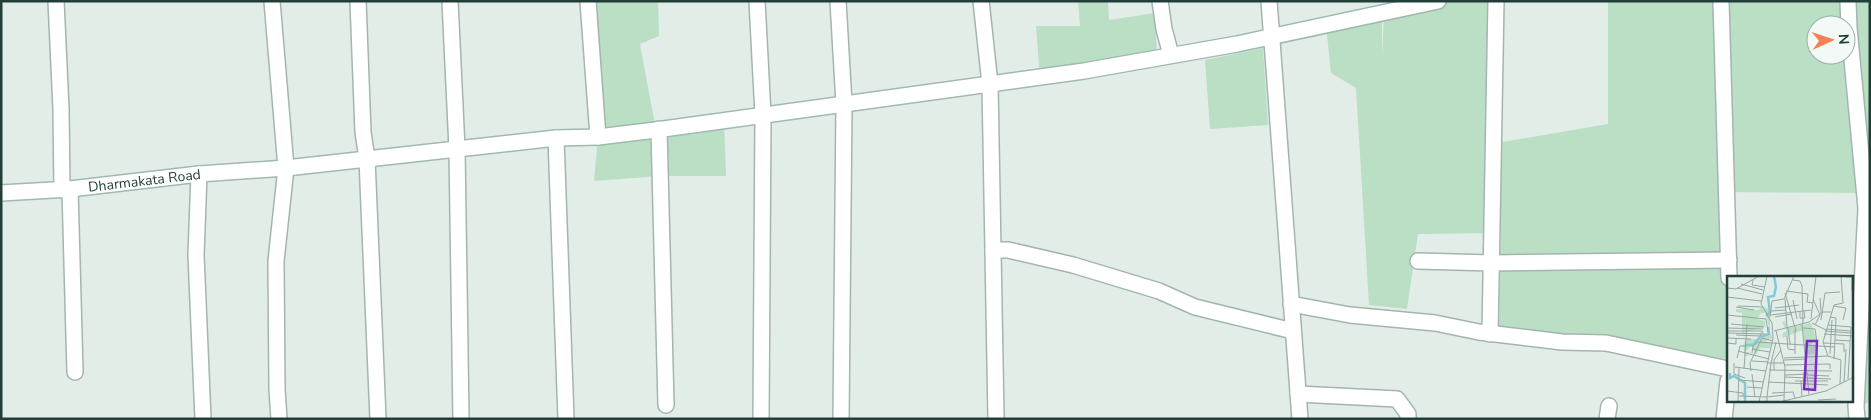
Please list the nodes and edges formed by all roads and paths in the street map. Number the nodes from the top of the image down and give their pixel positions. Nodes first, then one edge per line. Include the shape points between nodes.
1 (56, 1) edge
2 (272, 1) edge
3 (358, 1) edge
4 (450, 1) edge
5 (588, 1) edge
6 (757, 1) edge
7 (838, 1) edge
8 (981, 1) edge
9 (1160, 1) edge
10 (1269, 1) edge
11 (1438, 1) edge
12 (1496, 1) edge
13 (1721, 1) edge
14 (1848, 1) edge
15 (1382, 7) edge
16 (1272, 35) junction
17 (1171, 55) junction
18 (990, 84) junction
19 (844, 104) junction
20 (763, 115) junction
21 (659, 129) junction
22 (598, 137) junction
23 (556, 138) junction
24 (457, 149) junction
25 (367, 159) junction
26 (286, 168) junction
27 (198, 174) junction
28 (66, 190) junction
29 (1, 194) edge
30 (993, 250) junction
31 (1729, 260) junction
32 (1418, 261) dead end
33 (1492, 263) junction
34 (1729, 276) edge
35 (1291, 304) junction
36 (1293, 331) junction
37 (1490, 334) junction
38 (1727, 369) edge
39 (75, 372) dead end
40 (1727, 390) edge
41 (1298, 394) junction
42 (666, 405) dead end
43 (1861, 409) edge
44 (203, 419) edge
45 (279, 419) edge
46 (378, 419) edge
47 (462, 419) edge
48 (566, 419) edge
49 (760, 419) edge
50 (842, 419) edge
51 (996, 419) edge
52 (1300, 419) edge
53 (1408, 419) edge
54 (1724, 419) edge

1 - 28 street
2 - 26 street
3 - 25 street
4 - 24 street
5 - 22 street
6 - 20 street
7 - 19 street
8 - 18 street
9 - 17 street
10 - 16 street
11 - 15 street, Dharmakata Road
12 - 33 street
13 - 31 street
14 - 43 street via 1866,208
15 - 16 street, Dharmakata Road
16 - 17 street, Dharmakata Road
16 - 35 street
17 - 18 street, Dharmakata Road
18 - 19 street, Dharmakata Road
18 - 30 street
19 - 20 street, Dharmakata Road
19 - 50 street
20 - 21 street, Dharmakata Road
20 - 49 street
21 - 22 street, Dharmakata Road
21 - 42 street
22 - 23 street, Dharmakata Road
23 - 24 street, Dharmakata Road
23 - 48 street
24 - 25 street, Dharmakata Road
24 - 47 street
25 - 26 street, Dharmakata Road
25 - 46 street
26 - 27 street, Dharmakata Road
26 - 45 street via 276,261
27 - 28 street, Dharmakata Road
27 - 44 street via 196,255
28 - 29 street, Dharmakata Road
28 - 39 street
30 - 36 street via 1008,250 1073,265 1159,291 1195,308
30 - 51 street
31 - 33 street
31 - 34 street
32 - 33 street
33 - 37 street
35 - 36 street
35 - 37 street via 1350,315 1435,323
36 - 41 street
37 - 38 street via 1606,343
40 - 54 street
41 - 52 street
41 - 53 street via 1397,399

